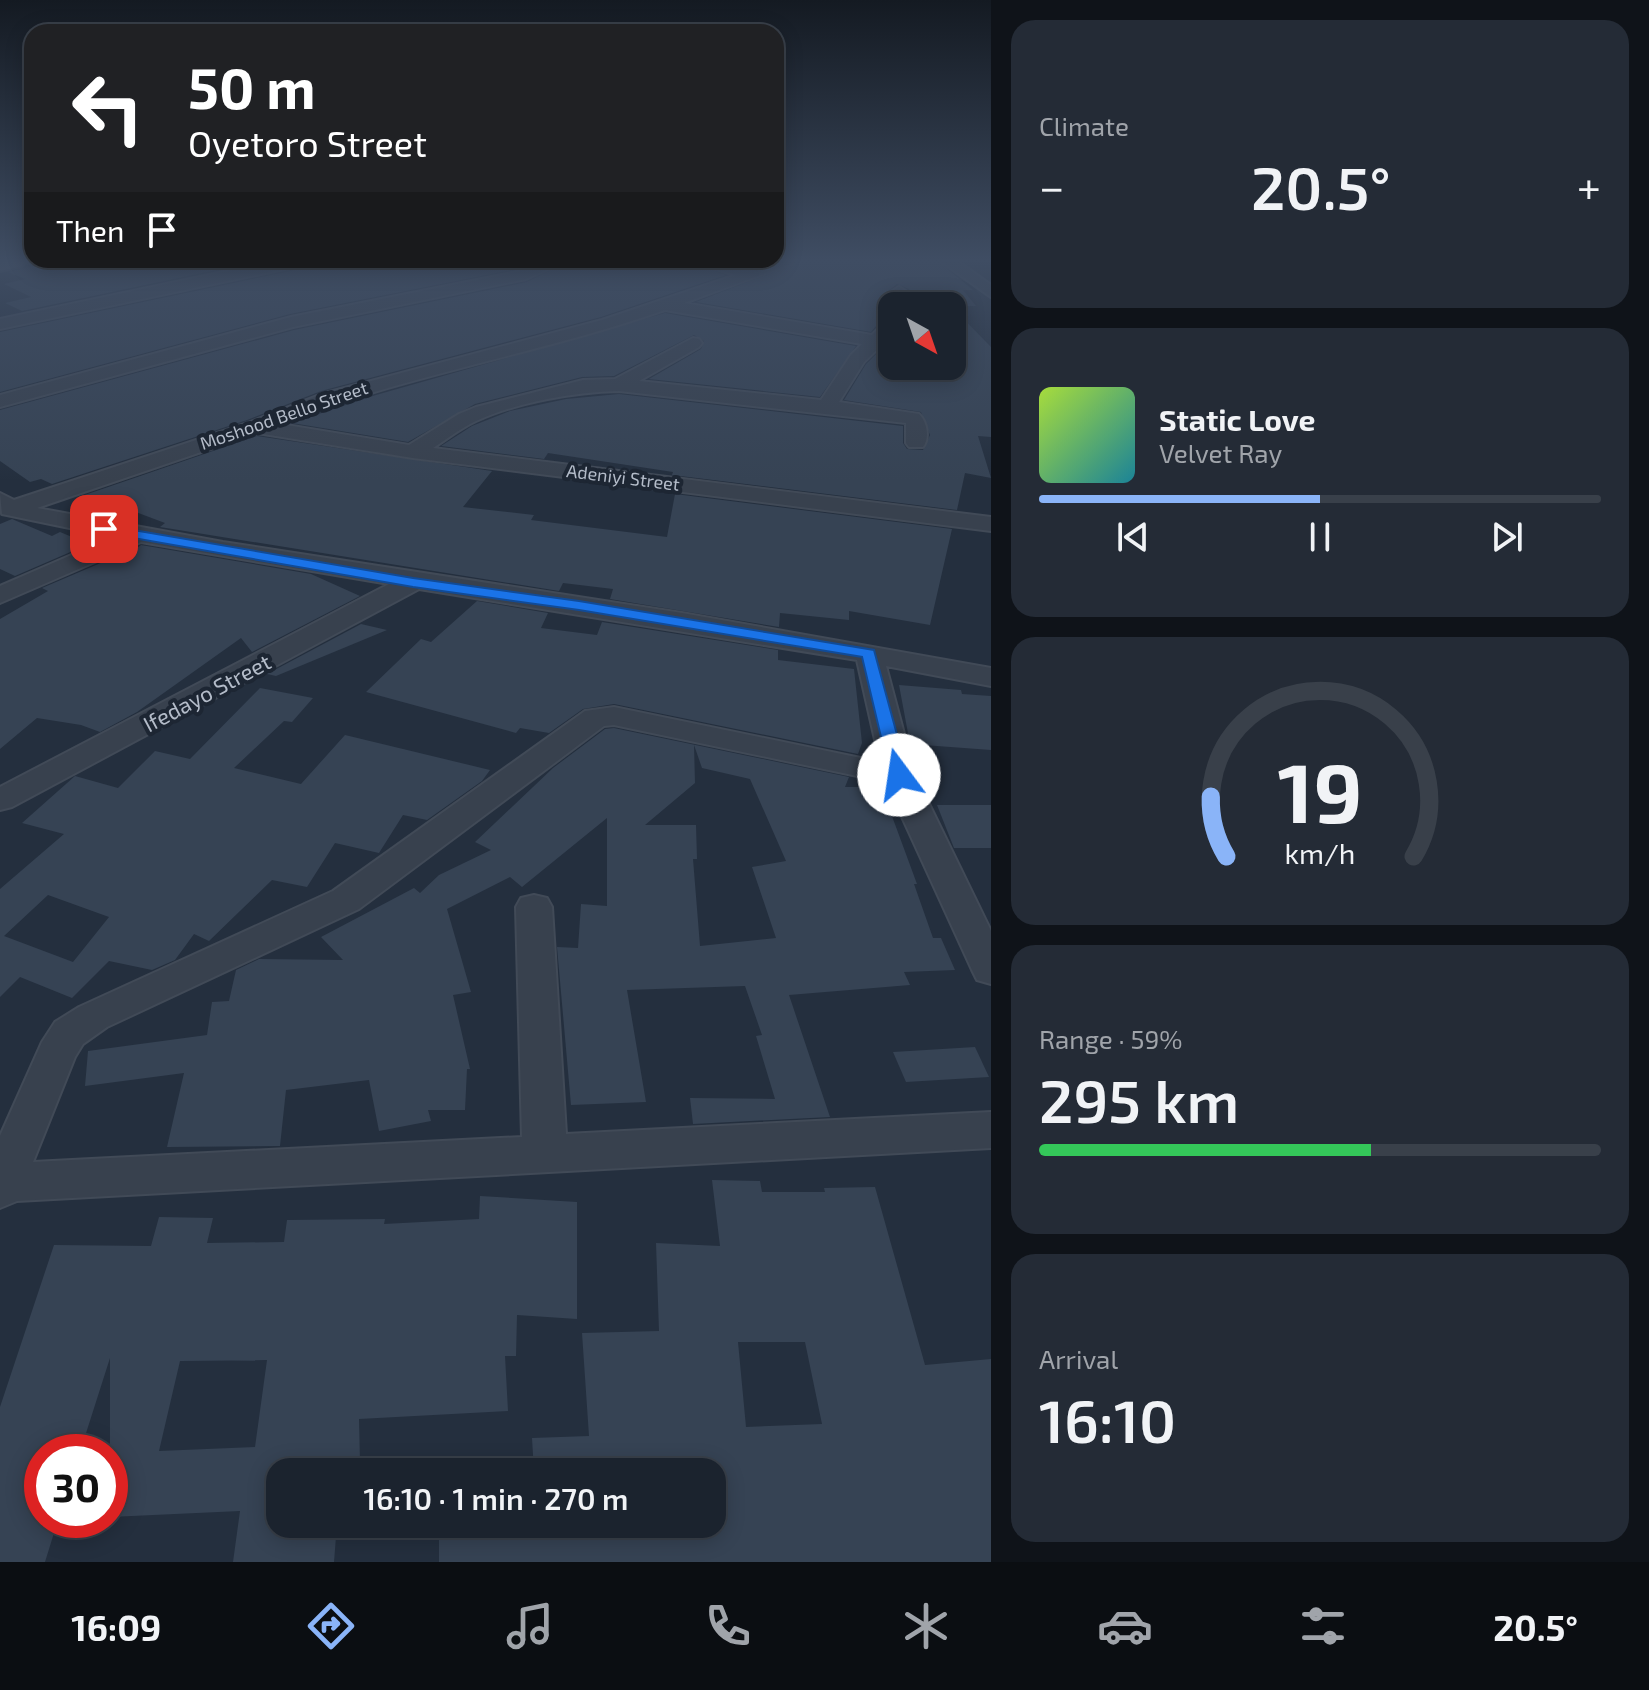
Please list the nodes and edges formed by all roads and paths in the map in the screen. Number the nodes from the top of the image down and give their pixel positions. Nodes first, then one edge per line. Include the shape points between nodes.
1 (244, 335) edge
2 (568, 335) edge
3 (840, 335) edge
4 (876, 341) joint
5 (693, 343) dead end
6 (619, 385) junction
7 (0, 401) edge
8 (823, 406) junction
9 (255, 427) junction
10 (916, 443) dead end
11 (413, 452) junction
12 (5, 505) edge
13 (991, 524) edge
14 (135, 536) junction
15 (413, 582) junction
16 (0, 595) edge
17 (869, 654) junction
18 (991, 677) edge
19 (899, 775) junction
20 (0, 800) edge
21 (534, 907) dead end
22 (991, 970) edge
23 (991, 1130) edge
24 (545, 1154) junction
25 (1, 1186) edge

1 - 7 street
2 - 9 street, Moshood Bello Street via 329,398
3 - 4 street
4 - 8 street
5 - 6 street
6 - 8 street
6 - 11 street via 583,386 502,405 466,418
8 - 10 street via 912,418
9 - 11 street, Adeniyi Street
9 - 12 street, Moshood Bello Street
11 - 13 street, Adeniyi Street
12 - 14 street
14 - 15 street
14 - 16 street
15 - 17 street
15 - 20 street, Ifedayo Street
17 - 18 street
17 - 19 street
19 - 22 street
19 - 25 street via 614,716 596,717 346,900 93,1017 69,1033
21 - 24 street
23 - 24 street
24 - 25 street

